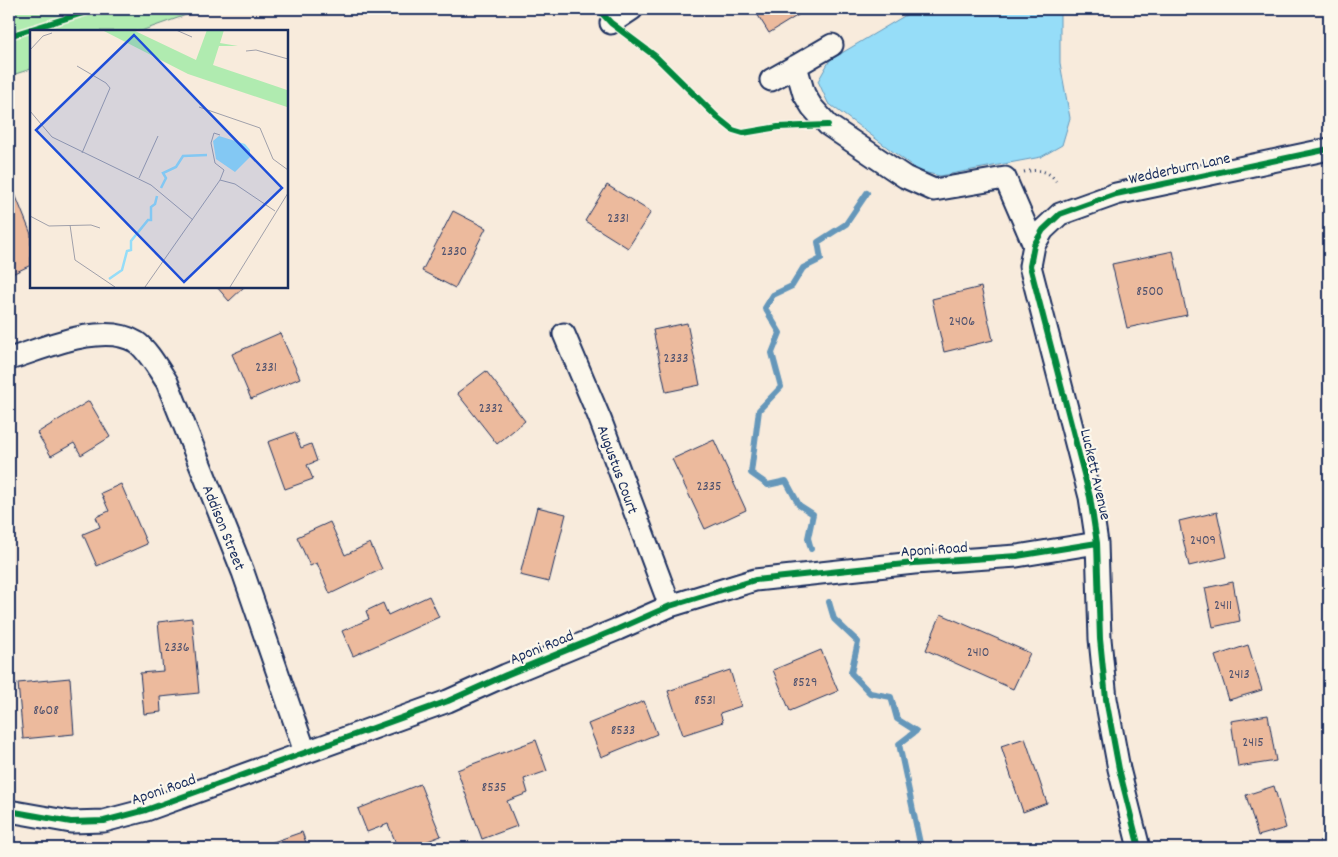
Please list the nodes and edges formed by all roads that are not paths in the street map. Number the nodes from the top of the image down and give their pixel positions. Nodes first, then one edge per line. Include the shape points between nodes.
1 (632, 9) edge
2 (611, 23) dead end
3 (832, 45) dead end
4 (796, 66) junction
5 (771, 80) dead end
6 (1329, 149) edge
7 (1039, 238) junction
8 (564, 334) dead end
9 (9, 359) edge
10 (1097, 543) junction
11 (670, 606) junction
12 (305, 752) junction
13 (9, 811) edge
14 (1139, 848) edge

1 - 2 street
3 - 4 street
4 - 5 street
4 - 7 street via 804,94 828,124 905,177 934,190 1005,178
6 - 7 street, Wedderburn Lane via 1116,194 1060,214
7 - 10 street, Luckett Avenue via 1030,266 1090,497
8 - 11 street, Augustus Court via 600,419
9 - 12 street, Addison Street via 96,334 136,342 152,358 167,382 243,572
10 - 11 street, Aponi Road via 1017,556 775,577
10 - 14 street, Luckett Avenue via 1100,639 1106,699
11 - 12 street, Aponi Road via 448,701
12 - 13 street, Aponi Road via 146,810 104,821 71,822

